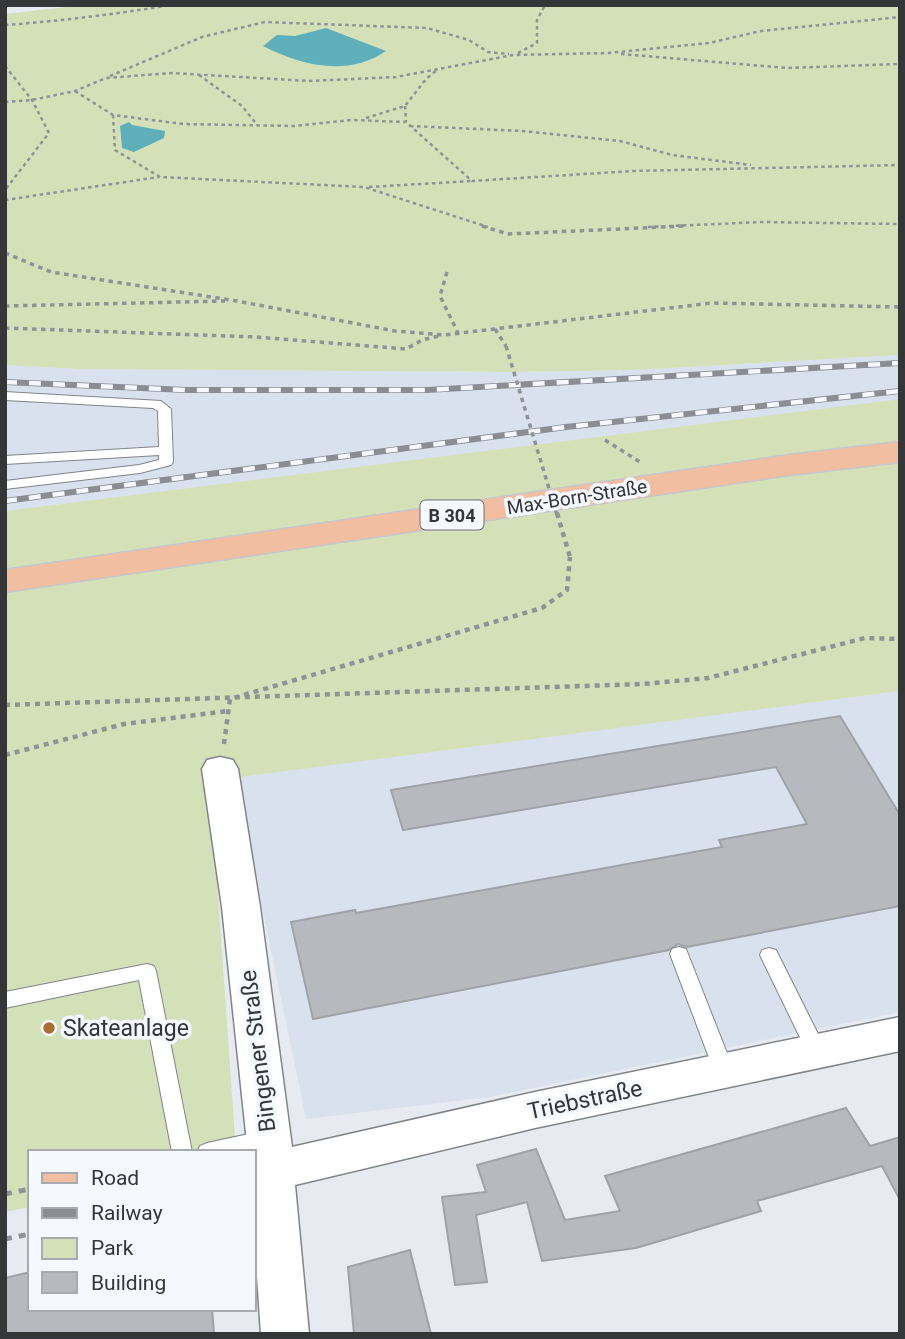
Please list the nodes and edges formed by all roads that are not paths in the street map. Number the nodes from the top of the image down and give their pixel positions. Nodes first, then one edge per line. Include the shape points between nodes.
1 (5, 396) edge
2 (900, 432) edge
3 (165, 451) junction
4 (900, 453) edge
5 (5, 460) edge
6 (5, 485) edge
7 (5, 555) edge
8 (5, 581) edge
9 (220, 769) road end
10 (679, 954) dead end
11 (769, 956) dead end
12 (5, 1000) edge
13 (900, 1034) edge
14 (817, 1052) junction
15 (724, 1071) junction
16 (182, 1150) edge
17 (256, 1154) edge
18 (270, 1155) junction
19 (285, 1334) edge

1 - 3 lane via 156,404 164,409
2 - 7 main road, Max-Born-Straße / B 304
3 - 5 lane
3 - 6 lane via 166,462 140,469
4 - 8 main road, Max-Born-Straße / B 304 via 789,465
9 - 18 street, Bingener Straße
10 - 15 lane
11 - 14 lane
12 - 16 lane via 148,971
13 - 14 street, Triebstraße
14 - 15 street, Triebstraße
15 - 18 street, Triebstraße via 535,1110
17 - 18 lane
18 - 19 street, Bingener Straße

